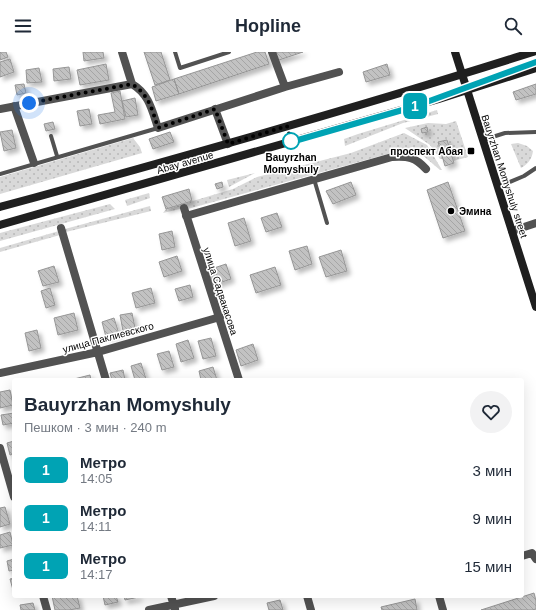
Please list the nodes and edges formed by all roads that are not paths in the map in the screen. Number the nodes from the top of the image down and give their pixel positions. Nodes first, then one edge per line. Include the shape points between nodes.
1 (122, 52) edge
2 (174, 52) edge
3 (229, 52) edge
4 (272, 52) edge
5 (455, 52) edge
6 (533, 52) edge
7 (536, 68) edge
8 (339, 72) dead end
9 (462, 75) junction
10 (132, 84) junction
11 (285, 87) junction
12 (467, 90) junction
13 (14, 106) junction
14 (0, 108) edge
15 (215, 109) junction
16 (158, 128) junction
17 (536, 132) edge
18 (51, 136) dead end
19 (483, 140) junction
20 (228, 144) junction
21 (57, 156) junction
22 (34, 163) junction
23 (426, 168) dead end
24 (536, 168) edge
25 (0, 174) edge
26 (314, 179) junction
27 (498, 187) junction
28 (0, 207) edge
29 (536, 222) edge
30 (328, 223) dead end
31 (0, 225) edge
32 (61, 228) dead end
33 (512, 230) junction
34 (536, 307) edge
35 (220, 317) junction
36 (98, 352) junction
37 (0, 373) edge
38 (105, 378) edge
39 (239, 378) edge
40 (0, 448) edge
41 (12, 490) edge
42 (524, 555) edge
43 (536, 559) edge
44 (44, 598) edge
45 (172, 598) edge
46 (207, 598) edge
47 (308, 598) edge
48 (440, 598) edge
49 (174, 608) edge
50 (47, 610) edge
51 (149, 610) edge
52 (311, 610) edge
53 (443, 610) edge

1 - 10 street
2 - 3 lane via 180,68
4 - 11 street
5 - 9 main road, Bauyrzhan Momyshuly street
6 - 9 main road, Abay avenue
7 - 12 main road, Abay avenue
8 - 11 street
9 - 12 main road, Bauyrzhan Momyshuly street
9 - 20 main road, Abay avenue
10 - 13 street
10 - 16 street via 140,89 148,100
11 - 15 street
12 - 19 main road, Bauyrzhan Momyshuly street
12 - 31 main road, Abay avenue
13 - 14 street
13 - 22 street
15 - 16 street
15 - 20 street
16 - 21 lane
17 - 19 lane via 505,133
18 - 21 lane
19 - 27 main road, Bauyrzhan Momyshuly street
20 - 28 main road, Abay avenue
21 - 22 lane
22 - 25 lane
23 - 26 street via 418,161 402,156
24 - 27 lane
26 - 30 lane
26 - 35 street, улица Садвакасова via 185,212
27 - 33 main road, Bauyrzhan Momyshuly street
29 - 33 street
32 - 36 street
33 - 34 main road, Bauyrzhan Momyshuly street
35 - 36 street, улица Паклиевского
35 - 39 street, улица Садвакасова
36 - 37 street, улица Паклиевского
36 - 38 street
40 - 41 street
42 - 43 street via 532,553
44 - 50 street
45 - 49 street
46 - 49 street
47 - 52 street
48 - 53 street
49 - 51 street

